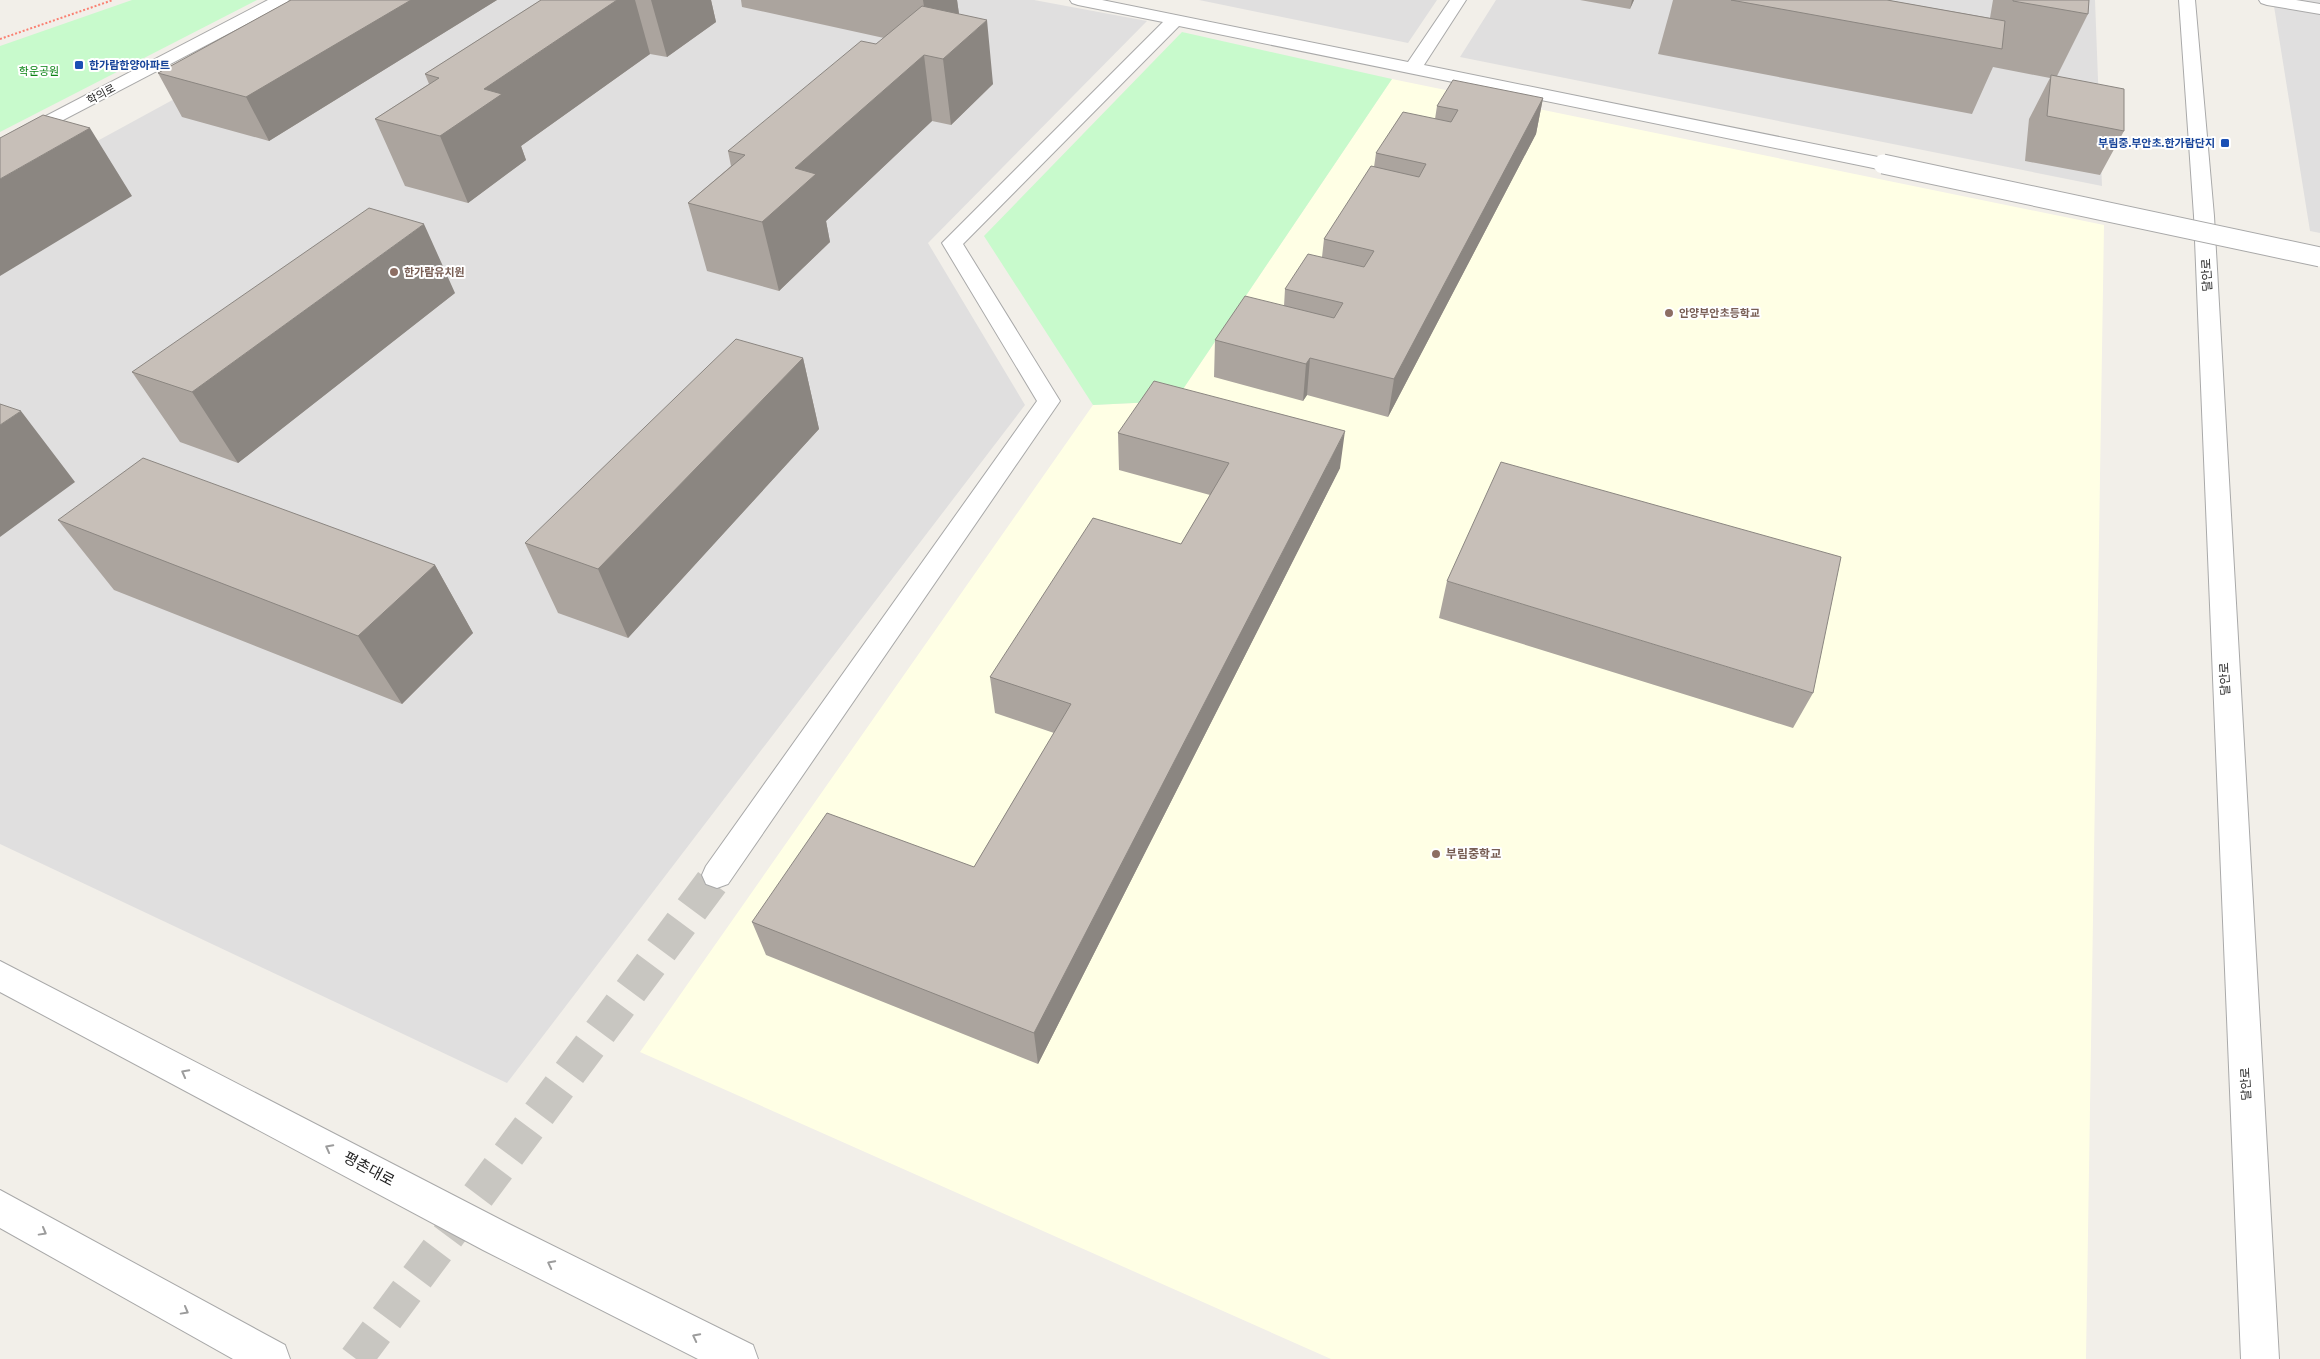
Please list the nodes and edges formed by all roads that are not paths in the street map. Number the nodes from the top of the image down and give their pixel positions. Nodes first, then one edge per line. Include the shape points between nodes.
1 (281, 0) edge
2 (1078, 0) edge
3 (1458, 0) edge
4 (2187, 0) edge
5 (2267, 0) edge
6 (2320, 9) edge
7 (1175, 20) junction
8 (1413, 68) junction
9 (0, 147) edge
10 (2320, 257) edge
11 (717, 875) tunnel mouth
12 (0, 976) edge
13 (0, 1208) edge
14 (271, 1359) edge
15 (739, 1359) edge
16 (2260, 1359) edge

1 - 9 street, 학의로
2 - 7 street
3 - 8 street
4 - 16 street, 달안로 via 2204,216
5 - 6 street
7 - 8 street
7 - 11 street via 952,243 1049,401
8 - 10 street, bridge
15 -> 12 street, 평촌대로 via 496,1237
13 -> 14 street

